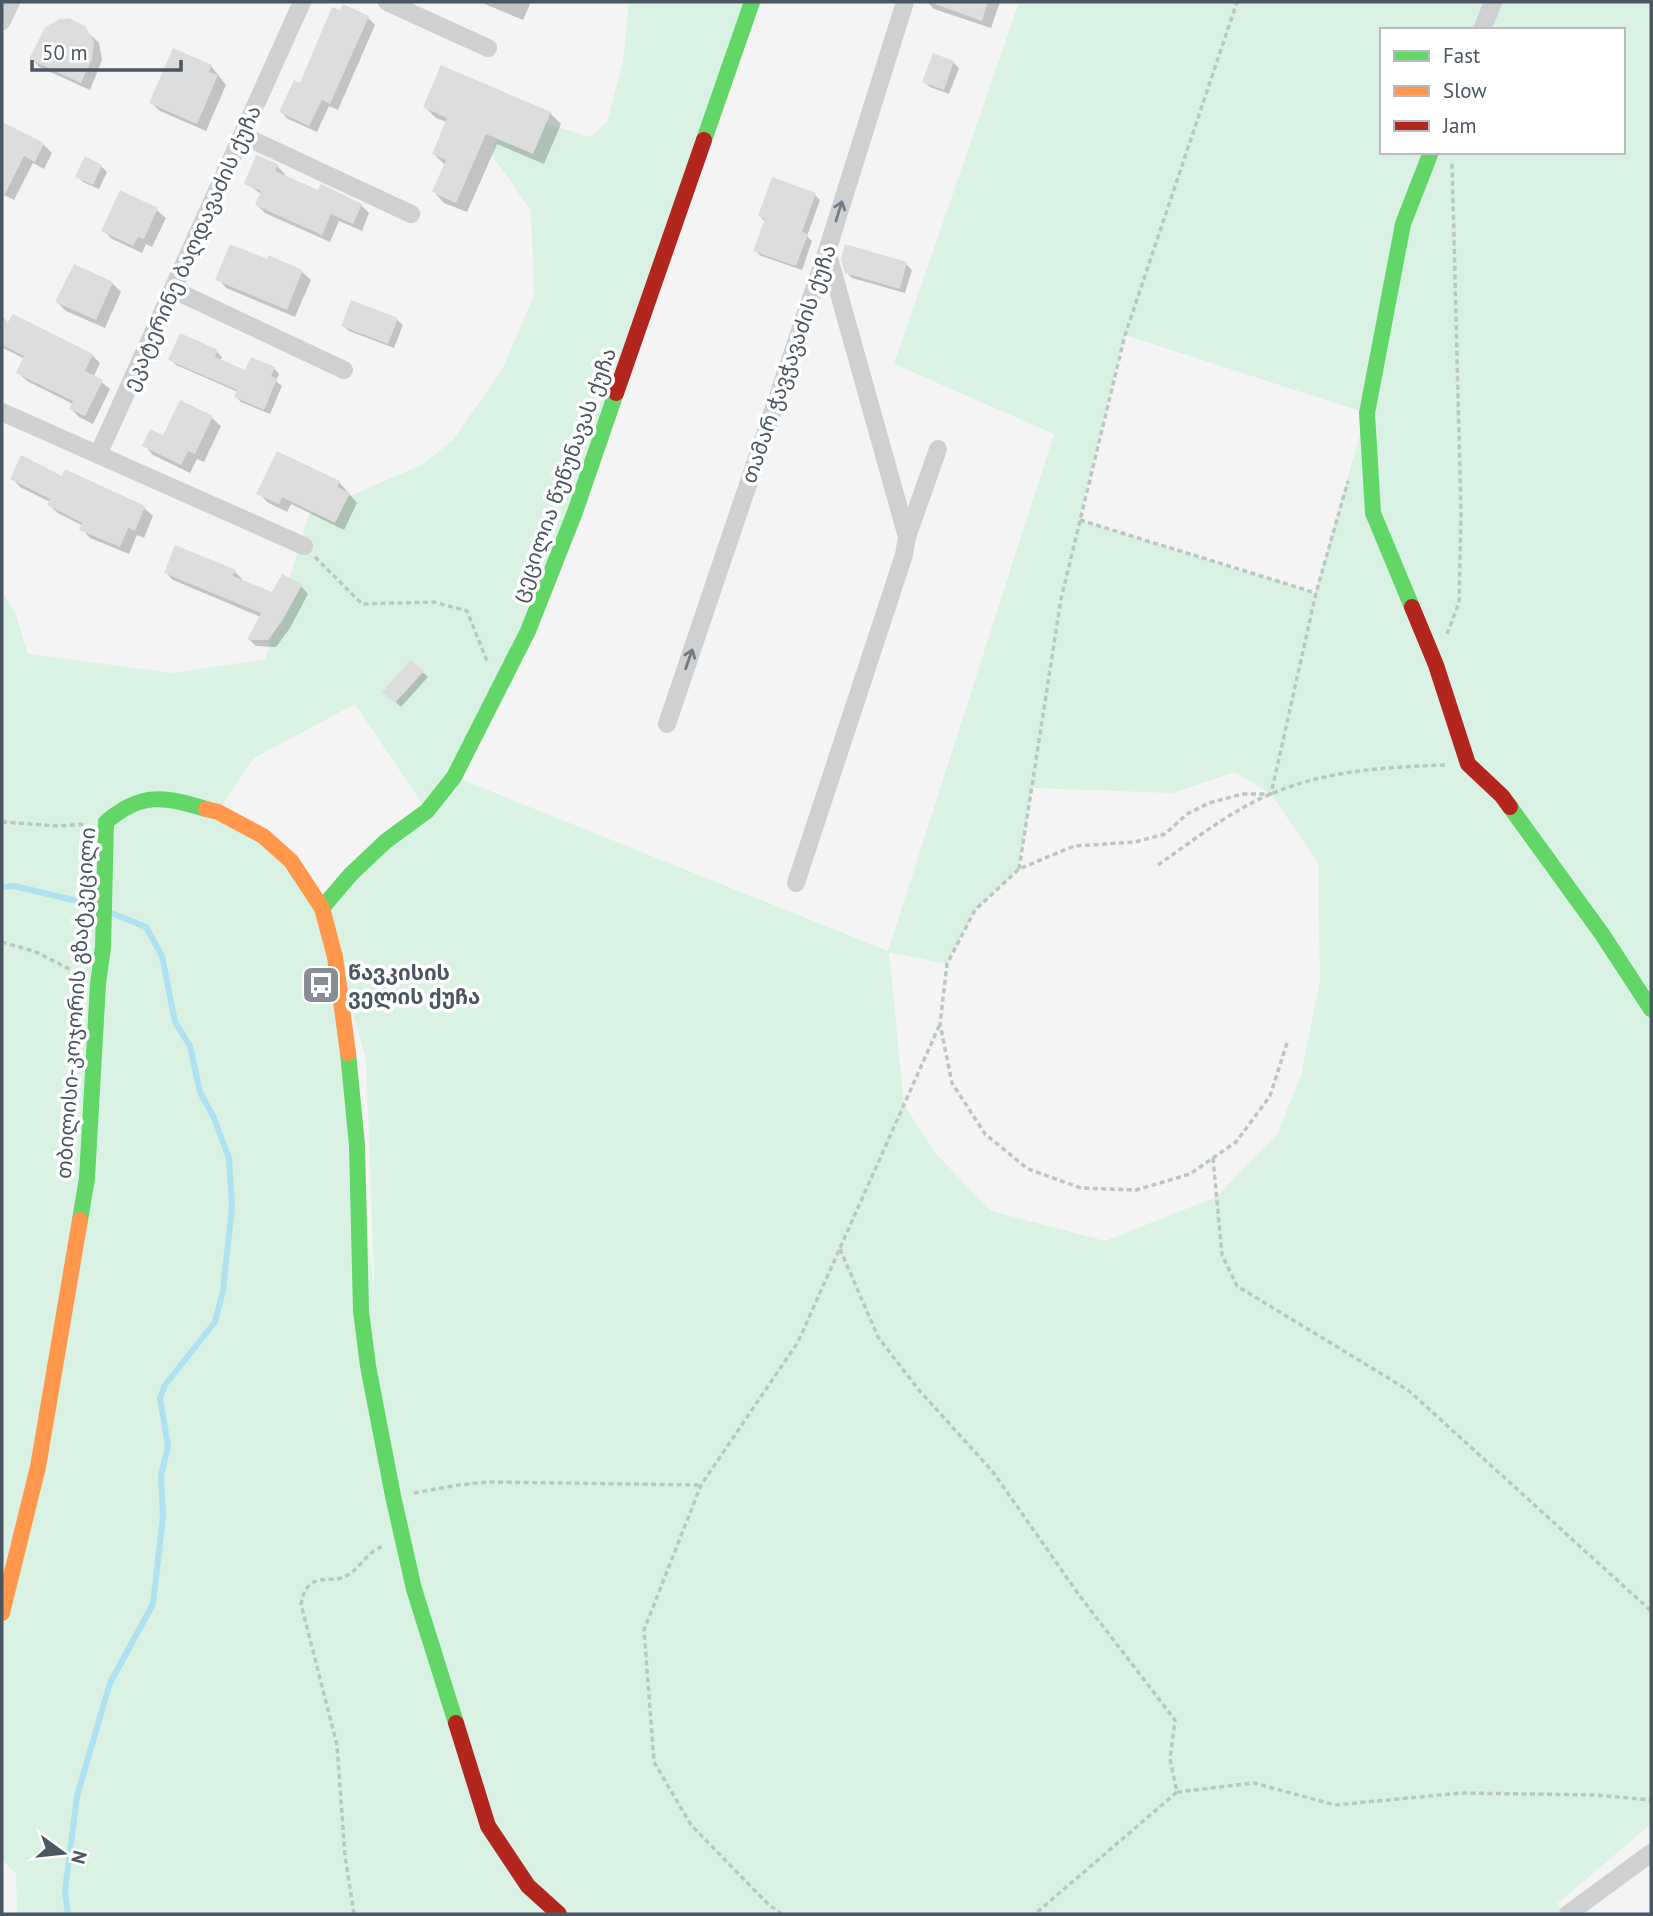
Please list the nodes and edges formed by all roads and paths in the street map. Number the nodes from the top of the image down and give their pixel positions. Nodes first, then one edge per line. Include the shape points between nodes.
1 (11, 2) edge
2 (302, 2) edge
3 (387, 2) edge
4 (752, 2) edge
5 (905, 2) edge
6 (1237, 2) edge
7 (1493, 2) edge
8 (2, 21) edge
9 (1483, 28) edge
10 (488, 48) dead end
11 (242, 135) junction
12 (1430, 154) edge
13 (1451, 154) edge
14 (411, 214) dead end
15 (827, 251) junction
16 (174, 290) junction
17 (344, 370) dead end
18 (2, 412) edge
19 (938, 449) dead end
20 (99, 455) junction
21 (1349, 477) dead end
22 (1079, 520) junction
23 (907, 537) junction
24 (304, 546) joint
25 (1316, 593) junction
26 (1436, 665) junction
27 (499, 689) junction
28 (667, 724) dead end
29 (1468, 764) junction
30 (1271, 794) junction
31 (2, 821) edge
32 (106, 822) junction
33 (1158, 866) dead end
34 (1019, 869) junction
35 (796, 883) dead end
36 (323, 908) junction
37 (2, 942) edge
38 (97, 984) junction
39 (1651, 1009) edge
40 (940, 1024) junction
41 (1287, 1043) dead end
42 (1213, 1158) junction
43 (840, 1249) junction
44 (701, 1485) junction
45 (393, 1496) junction
46 (403, 1539) junction
47 (1651, 1611) edge
48 (2, 1613) edge
49 (1177, 1792) junction
50 (1651, 1800) edge
51 (1651, 1853) edge
52 (354, 1914) edge
53 (559, 1914) edge
54 (782, 1914) edge
55 (1035, 1914) edge
56 (1568, 1914) edge

1 - 8 street
2 - 11 street, ეკატერინე ბაღდავაძის ქუჩა
3 - 10 street
4 - 27 main road, ცეცილია წუწუნავას ქუჩა via 575,512 528,631
15 -> 5 street, თამარ ჭავჭავაძის ქუჩა
6 - 22 path via 1125,335
7 - 9 street
11 - 14 street
11 - 16 street, ეკატერინე ბაღდავაძის ქუჩა
12 - 26 main road via 1403,224 1367,413 1373,513
13 - 26 path via 1461,512 1459,603
15 - 23 street
28 -> 15 street, თამარ ჭავჭავაძის ქუჩა
16 - 17 street
16 - 20 street, ეკატერინე ბაღდავაძის ქუჩა
18 - 20 street
19 - 23 street
20 - 24 street
21 - 25 path
22 - 25 path
22 - 34 path via 1061,598
23 - 35 street
24 - 27 path via 362,604 434,602 467,611
25 - 30 path
26 - 29 main road
27 - 36 main road, ცეცილია წუწუნავას ქუჩა via 454,778 427,811 351,874
29 - 30 path via 1368,768
29 - 39 main road via 1502,796
30 - 33 path via 1216,824
30 - 34 path via 1242,794 1209,803 1187,814 1166,834 1135,842 1074,846
31 - 32 path via 58,826
32 - 36 main road, თბილისი-კოჯორის გზატკეცილი via 121,809 154,798 218,812 263,836 291,861
32 - 38 main road, თბილისი-კოჯორის გზატკეცილი via 103,947
34 - 40 path via 975,910 947,964
36 - 45 main road, თბილისი-კოჯორის გზატკეცილი via 335,957 357,1145 363,1325
37 - 38 path via 36,952
38 - 48 main road, თბილისი-კოჯორის გზატკეცილი via 87,1178 38,1467
40 - 42 path via 952,1083 985,1134 1028,1169 1081,1188 1136,1190 1190,1174
40 - 43 path
41 - 42 path via 1269,1097 1236,1142
42 - 47 path via 1222,1255 1237,1286 1408,1390
43 - 44 path via 798,1342
43 - 49 path via 878,1337 993,1472 1175,1720 1170,1759
44 - 45 path via 489,1482
44 - 54 path via 644,1630 654,1762 691,1825
45 - 46 main road, თბილისი-კოჯორის გზატკეცილი
46 - 52 path via 372,1550 342,1578 310,1584 301,1604 337,1745
46 - 53 main road, თბილისი-კოჯორის გზატკეცილი via 414,1590 488,1826 528,1886
49 - 50 path via 1254,1783 1335,1805 1461,1793
49 - 55 path
51 - 56 street

